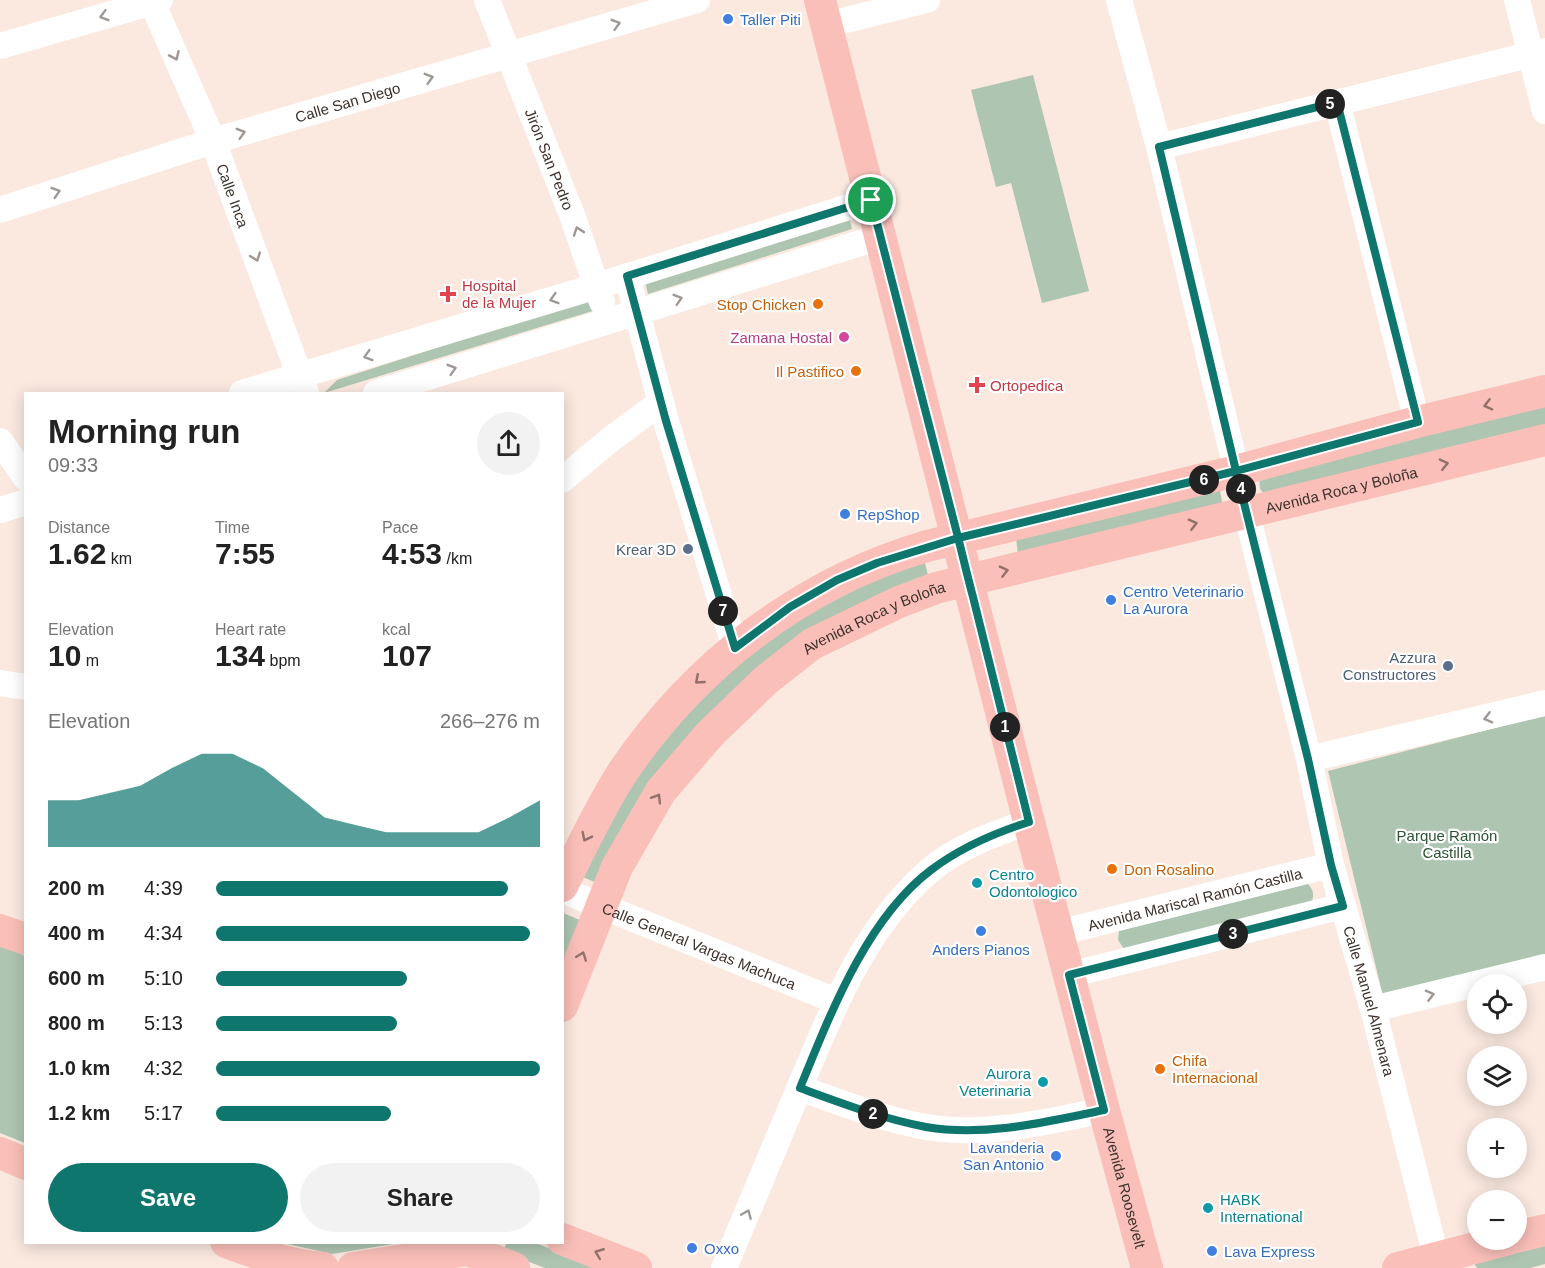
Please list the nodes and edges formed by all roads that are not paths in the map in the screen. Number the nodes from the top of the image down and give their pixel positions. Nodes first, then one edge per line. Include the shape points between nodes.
1 (487, 0) edge
2 (698, 0) edge
3 (927, 0) edge
4 (1119, 0) edge
5 (1516, 0) edge
6 (154, 1) edge
7 (823, 12) edge
8 (0, 46) edge
9 (1538, 53) edge
10 (509, 55) junction
11 (1337, 102) junction
12 (1545, 111) edge
13 (213, 141) junction
14 (1159, 147) junction
15 (871, 200) junction
16 (0, 210) edge
17 (880, 237) junction
18 (627, 276) junction
19 (597, 286) junction
20 (638, 312) junction
21 (609, 321) junction
22 (303, 385) edge
23 (1545, 391) edge
24 (250, 392) edge
25 (379, 392) edge
26 (663, 411) junction
27 (1418, 422) junction
28 (1545, 440) edge
29 (1236, 471) junction
30 (564, 478) edge
31 (24, 503) edge
32 (0, 510) edge
33 (1246, 512) junction
34 (958, 538) junction
35 (968, 580) junction
36 (735, 648) junction
37 (0, 683) edge
38 (24, 687) edge
39 (1545, 703) edge
40 (1308, 759) junction
41 (1029, 822) junction
42 (1331, 865) junction
43 (564, 884) edge
44 (564, 889) edge
45 (601, 906) junction
46 (1343, 906) junction
47 (1058, 933) junction
48 (1545, 967) edge
49 (1069, 975) junction
50 (564, 1001) edge
51 (836, 1001) junction
52 (1373, 1009) junction
53 (800, 1088) junction
54 (1104, 1110) junction
55 (0, 1153) edge
56 (24, 1163) edge
57 (1545, 1230) edge
58 (1527, 1234) edge
59 (564, 1240) edge
60 (231, 1244) edge
61 (1476, 1250) edge
62 (466, 1253) edge
63 (419, 1256) edge
64 (1438, 1263) edge
65 (279, 1264) edge
66 (323, 1268) edge
67 (353, 1268) edge
68 (514, 1268) edge
69 (636, 1268) edge
70 (724, 1268) edge
71 (1147, 1268) edge
72 (1398, 1268) edge

1 - 10 street, Jirón San Pedro
10 -> 2 street, Calle San Diego
3 - 7 street
4 - 14 street, Calle Manuel Almenara
5 - 9 street
6 -> 8 street
6 -> 13 street, Calle Inca
7 - 15 main road, Avenida Roosevelt
9 - 11 street
9 - 12 street
13 -> 10 street, Calle San Diego
19 -> 10 street, Jirón San Pedro
11 - 14 street
11 - 27 street
16 -> 13 street, Calle San Diego
13 -> 22 street, Calle Inca
14 - 29 street, Calle Manuel Almenara
15 - 17 main road, Avenida Roosevelt
15 - 18 street
20 -> 17 street
17 - 34 main road, Avenida Roosevelt
18 - 19 street
18 - 20 street
19 - 21 street, Jirón San Pedro
19 -> 22 street
20 - 21 street
20 - 26 street
25 -> 21 street
22 - 24 street
23 -> 27 main road
26 - 30 street via 637,419
26 - 36 street
27 - 29 main road
33 -> 28 main road, Avenida Roca y Boloña
29 - 33 street, Calle Manuel Almenara
29 - 34 main road
31 - 32 street
35 -> 33 main road, Avenida Roca y Boloña
33 - 40 street, Calle Manuel Almenara
34 - 35 main road, Avenida Roosevelt
34 - 36 main road via 837,580 790,607
35 - 41 main road, Avenida Roosevelt
45 -> 35 main road, Avenida Roca y Boloña via 617,867 661,791 709,735 766,680 812,644 841,629 899,602
36 -> 43 main road via 690,688 649,736 589,830
37 - 38 street
39 -> 40 street
40 - 42 street, Calle Manuel Almenara
41 - 47 main road, Avenida Roosevelt
41 - 51 street via 995,833 930,870 902,897 868,941
42 - 46 street, Calle Manuel Almenara
42 - 47 street, Avenida Mariscal Ramón Castilla
44 - 45 street, Calle General Vargas Machuca
50 -> 45 main road, Avenida Roca y Boloña
45 - 51 street, Calle General Vargas Machuca
46 - 49 street
46 - 52 street, Calle Manuel Almenara
47 - 49 main road, Avenida Roosevelt
52 -> 48 street
49 - 54 main road, Avenida Roosevelt
51 - 53 street
52 - 64 street, Calle Manuel Almenara
53 - 54 street via 878,1116 928,1127 1021,1126
70 -> 53 street
54 - 71 main road, Avenida Roosevelt
55 - 56 main road
57 - 58 main road
69 -> 59 main road
60 - 65 main road
61 - 64 main road
62 - 63 main road
62 - 68 main road
63 - 67 main road
64 - 72 main road
65 - 66 main road

